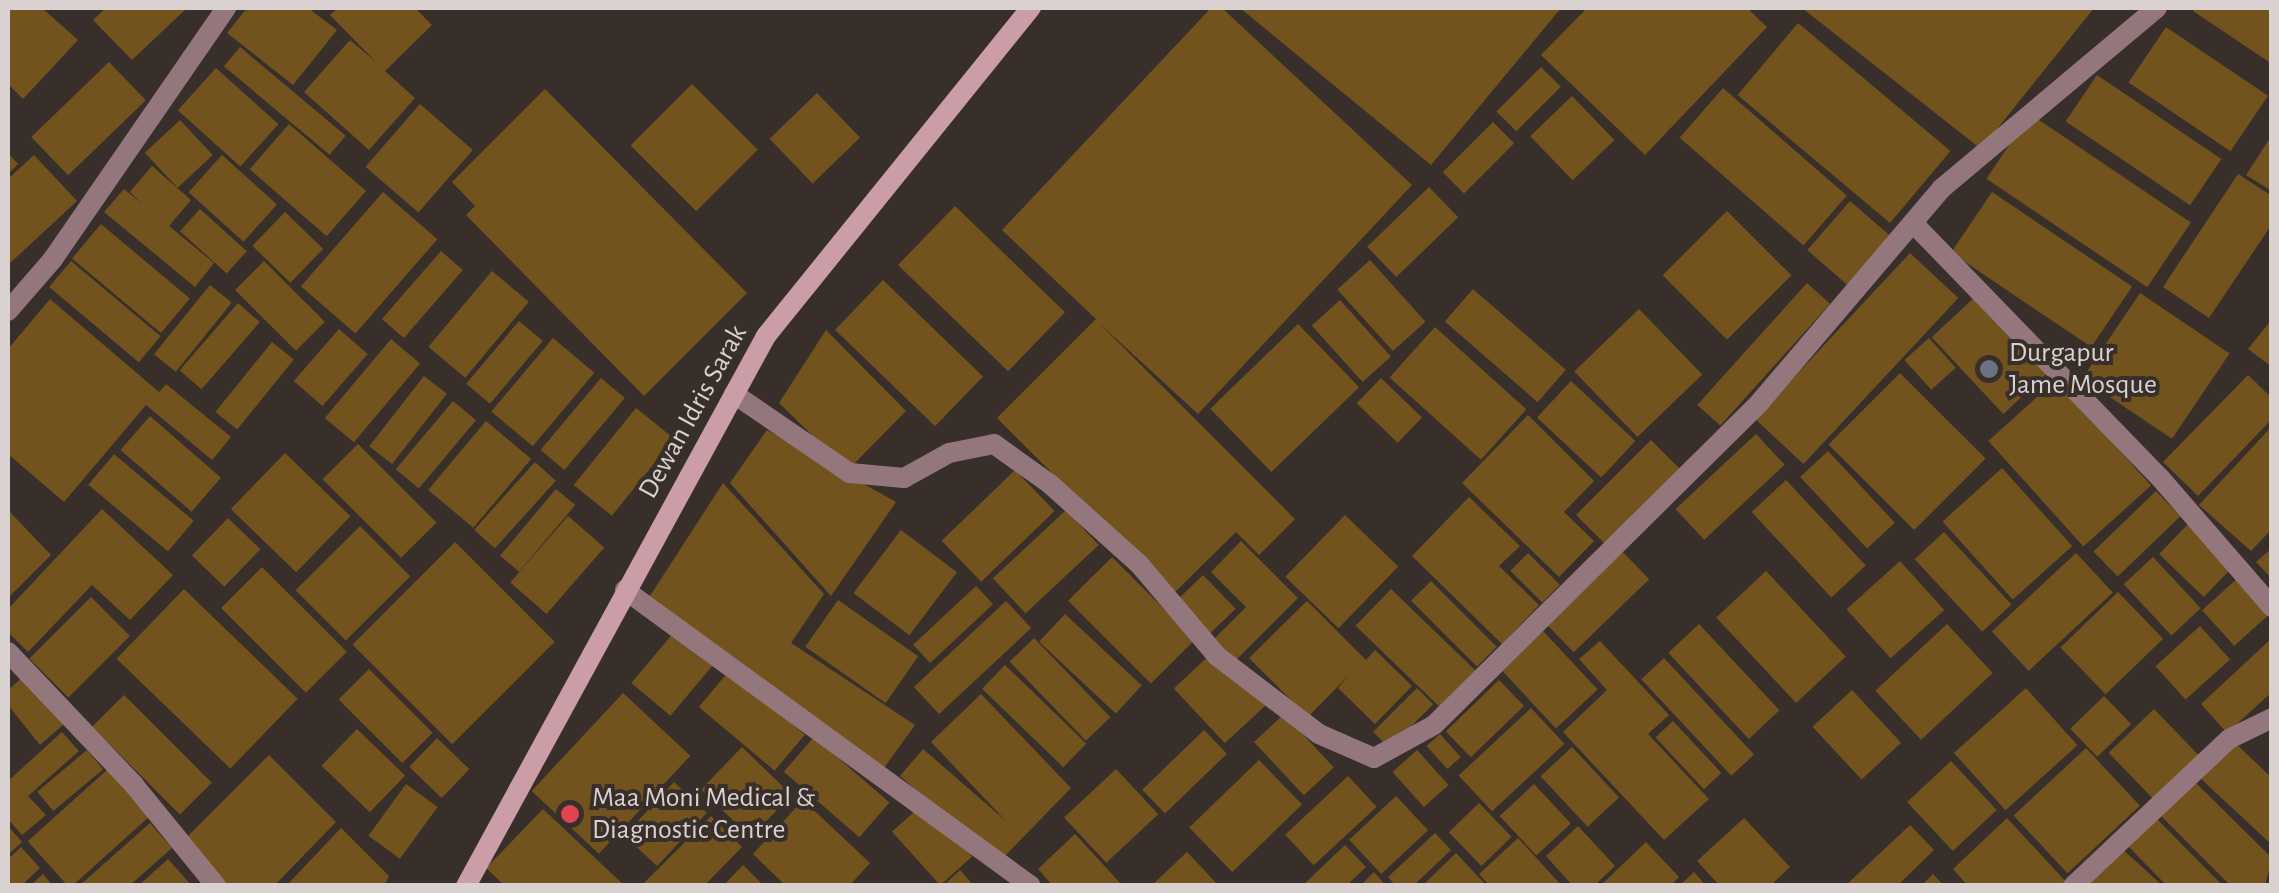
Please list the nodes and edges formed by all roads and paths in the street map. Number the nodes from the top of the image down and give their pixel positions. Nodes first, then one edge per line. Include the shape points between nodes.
1 (226, 8) edge
2 (1031, 8) edge
3 (2157, 8) edge
4 (1914, 224) junction
5 (8, 312) edge
6 (734, 394) junction
7 (625, 590) junction
8 (2272, 607) edge
9 (8, 652) edge
10 (2272, 718) edge
11 (216, 886) edge
12 (466, 886) edge
13 (1031, 886) edge
14 (2072, 886) edge

1 - 5 street via 53,259
2 - 6 main road, Dewan Idris Sarak via 766,336
3 - 4 street via 2035,105 1941,189
4 - 6 street via 1760,402 1434,725 1374,758 1319,734 1217,656 1139,564 994,444 949,454 904,478 850,473
4 - 8 street via 2162,480
6 - 7 main road, Dewan Idris Sarak
7 - 12 main road, Dewan Idris Sarak
7 - 13 street
9 - 11 street via 134,784
10 - 14 street via 2229,740

